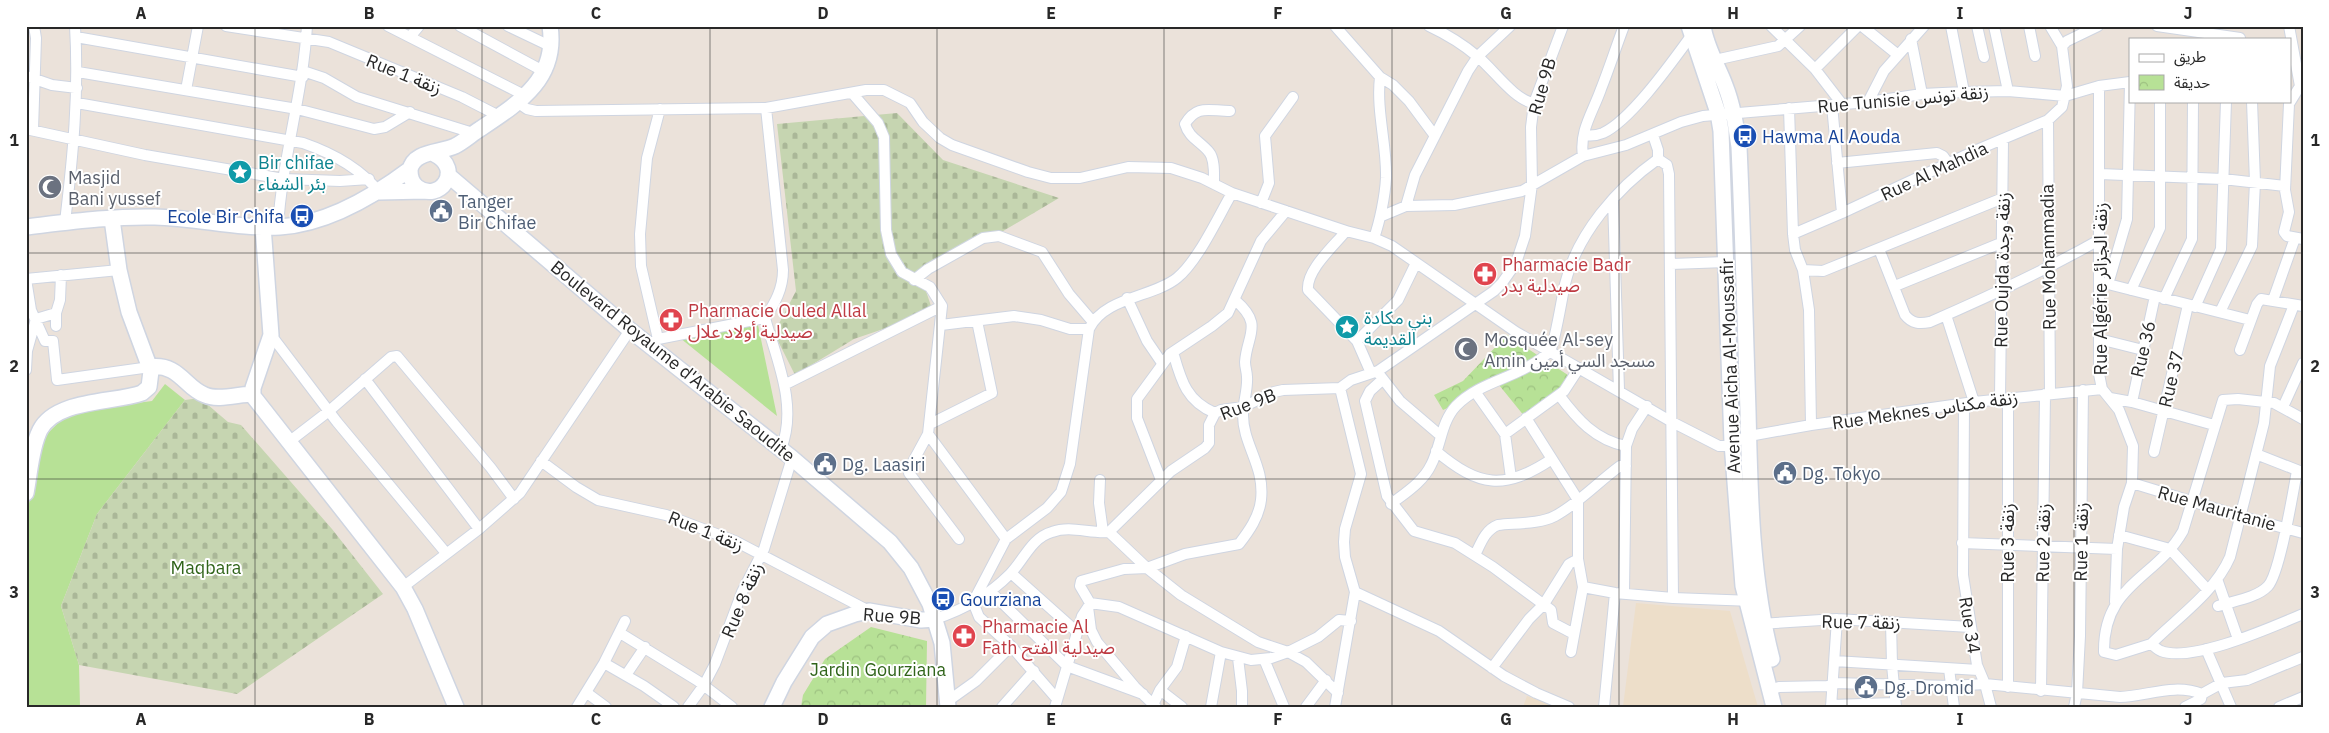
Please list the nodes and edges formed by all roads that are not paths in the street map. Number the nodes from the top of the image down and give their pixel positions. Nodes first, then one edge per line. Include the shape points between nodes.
1 (198, 26) edge
2 (226, 26) edge
3 (306, 26) edge
4 (388, 26) edge
5 (419, 26) edge
6 (460, 26) edge
7 (508, 26) edge
8 (550, 26) edge
9 (1335, 26) edge
10 (1429, 26) edge
11 (1510, 26) edge
12 (1563, 26) edge
13 (1624, 26) edge
14 (1703, 26) edge
15 (1771, 26) edge
16 (1800, 26) edge
17 (1858, 26) edge
18 (1862, 26) edge
19 (1924, 26) edge
20 (1951, 26) edge
21 (1977, 26) edge
22 (1994, 26) edge
23 (2029, 26) edge
24 (2050, 26) edge
25 (2098, 26) edge
26 (2157, 26) edge
27 (2238, 26) edge
28 (1441, 29) edge
29 (32, 30) edge
30 (1690, 31) edge
31 (76, 32) edge
32 (410, 37) junction
33 (306, 38) junction
34 (2240, 38) edge
35 (1911, 39) junction
36 (2292, 40) edge
37 (1785, 42) junction
38 (2062, 46) junction
39 (552, 47) junction
40 (1478, 56) junction
41 (1898, 56) junction
42 (2035, 56) dead end
43 (191, 57) junction
44 (1984, 57) dead end
45 (1715, 60) junction
46 (1815, 70) junction
47 (78, 72) junction
48 (545, 72) junction
49 (303, 74) junction
50 (1380, 77) junction
51 (30, 78) edge
52 (2129, 82) edge
53 (2099, 86) junction
54 (2302, 86) edge
55 (77, 88) junction
56 (186, 90) junction
57 (2008, 91) junction
58 (1964, 92) junction
59 (852, 93) junction
60 (1922, 94) junction
61 (2065, 96) junction
62 (1293, 97) dead end
63 (2296, 98) edge
64 (521, 99) junction
65 (1868, 102) junction
66 (2130, 102) edge
67 (2160, 102) edge
68 (2192, 102) edge
69 (2226, 102) edge
70 (2252, 102) edge
71 (77, 103) junction
72 (1534, 103) junction
73 (1837, 105) junction
74 (766, 108) junction
75 (1789, 108) junction
76 (298, 109) junction
77 (660, 110) junction
78 (1230, 111) dead end
79 (410, 112) junction
80 (1718, 114) junction
81 (1734, 114) junction
82 (499, 116) junction
83 (2048, 120) junction
84 (30, 129) edge
85 (473, 133) junction
86 (1604, 133) junction
87 (1653, 135) junction
88 (1435, 136) junction
89 (1584, 136) junction
90 (75, 138) junction
91 (291, 140) junction
92 (2003, 140) junction
93 (456, 146) junction
94 (1610, 149) junction
95 (434, 154) junction
96 (1583, 156) junction
97 (1658, 159) junction
98 (1837, 163) junction
99 (1948, 163) junction
100 (410, 169) junction
101 (448, 170) junction
102 (2100, 174) junction
103 (2130, 175) junction
104 (2160, 177) junction
105 (2192, 178) junction
106 (284, 179) junction
107 (369, 179) junction
108 (2223, 179) junction
109 (2255, 182) junction
110 (1214, 184) junction
111 (1532, 184) junction
112 (2285, 186) junction
113 (434, 190) junction
114 (379, 192) junction
115 (1232, 193) junction
116 (2003, 198) junction
117 (1613, 200) junction
118 (478, 202) junction
119 (1261, 203) junction
120 (1406, 206) junction
121 (1286, 211) junction
122 (1842, 213) junction
123 (1382, 216) junction
124 (112, 219) junction
125 (65, 222) junction
126 (26, 227) edge
127 (271, 227) junction
128 (1346, 231) junction
129 (1793, 234) junction
130 (1374, 238) junction
131 (2299, 238) edge
132 (2099, 240) junction
133 (2002, 243) junction
134 (1878, 249) junction
135 (1416, 262) junction
136 (1726, 262) junction
137 (1671, 264) junction
138 (2049, 268) junction
139 (119, 270) junction
140 (1803, 270) junction
141 (61, 275) junction
142 (26, 279) edge
143 (914, 280) junction
144 (2104, 283) junction
145 (1895, 286) junction
146 (2003, 290) junction
147 (2131, 290) junction
148 (2160, 297) junction
149 (1127, 298) junction
150 (1235, 300) junction
151 (2273, 300) junction
152 (1475, 304) junction
153 (2300, 304) edge
154 (942, 306) junction
155 (2191, 306) junction
156 (2220, 312) junction
157 (56, 313) junction
158 (1946, 315) junction
159 (765, 318) junction
160 (36, 319) junction
161 (2250, 320) junction
162 (977, 321) junction
163 (941, 325) junction
164 (1091, 325) junction
165 (56, 326) dead end
166 (630, 330) junction
167 (271, 335) junction
168 (2099, 339) junction
169 (653, 342) junction
170 (1357, 342) junction
171 (2143, 350) junction
172 (2240, 350) dead end
173 (1550, 351) junction
174 (1173, 352) junction
175 (1162, 363) junction
176 (2303, 363) edge
177 (150, 368) junction
178 (1579, 368) junction
179 (26, 370) edge
180 (1377, 375) junction
181 (365, 379) junction
182 (784, 385) junction
183 (1340, 388) junction
184 (2102, 388) junction
185 (1619, 390) junction
186 (2083, 390) junction
187 (1476, 393) junction
188 (253, 394) junction
189 (2048, 394) junction
190 (1559, 395) junction
191 (2110, 398) junction
192 (2004, 399) junction
193 (2132, 402) junction
194 (2267, 402) junction
195 (1969, 403) junction
196 (1647, 406) junction
197 (1244, 407) junction
198 (2283, 408) junction
199 (2164, 410) junction
200 (329, 411) junction
201 (1215, 413) junction
202 (1526, 418) junction
203 (2303, 419) edge
204 (1672, 422) junction
205 (1811, 425) junction
206 (2214, 425) junction
207 (929, 429) junction
208 (1505, 434) junction
209 (1441, 436) junction
210 (1748, 436) junction
211 (290, 441) junction
212 (1732, 444) junction
213 (1626, 446) junction
214 (1436, 451) junction
215 (2154, 452) dead end
216 (787, 454) junction
217 (2256, 454) junction
218 (29, 459) edge
219 (1552, 459) junction
220 (541, 460) junction
221 (1626, 466) junction
222 (2300, 472) edge
223 (1511, 478) junction
224 (1100, 480) dead end
225 (1161, 480) junction
226 (2132, 482) junction
227 (26, 494) edge
228 (514, 499) junction
229 (1578, 500) junction
230 (2192, 501) junction
231 (1391, 504) junction
232 (2240, 516) junction
233 (2286, 528) junction
234 (479, 529) junction
235 (1106, 532) junction
236 (2303, 533) edge
237 (2119, 535) junction
238 (959, 539) dead end
239 (1006, 539) junction
240 (1962, 543) junction
241 (2007, 545) junction
242 (2042, 545) junction
243 (2081, 547) junction
244 (2117, 548) junction
245 (2170, 549) junction
246 (446, 553) junction
247 (1475, 555) junction
248 (761, 556) junction
249 (1578, 559) junction
250 (1147, 568) junction
251 (1011, 574) junction
252 (2217, 579) junction
253 (403, 587) junction
254 (1583, 587) junction
255 (2207, 589) junction
256 (991, 592) junction
257 (1355, 592) junction
258 (1620, 593) junction
259 (1674, 598) junction
260 (1752, 601) junction
261 (973, 602) junction
262 (2115, 602) junction
263 (1544, 604) junction
264 (1089, 605) junction
265 (2221, 605) junction
266 (869, 611) junction
267 (2303, 614) edge
268 (935, 619) junction
269 (1837, 620) junction
270 (625, 621) dead end
271 (1351, 621) junction
272 (1891, 622) junction
273 (1757, 624) junction
274 (1970, 627) junction
275 (1077, 632) junction
276 (620, 633) junction
277 (1574, 634) junction
278 (1186, 636) junction
279 (2238, 639) junction
280 (2151, 644) junction
281 (1011, 646) junction
282 (645, 647) junction
283 (2206, 649) junction
284 (1221, 652) junction
285 (1288, 652) junction
286 (1571, 652) dead end
287 (2303, 657) edge
288 (1238, 658) junction
289 (1264, 658) junction
290 (1835, 661) junction
291 (604, 663) junction
292 (1892, 665) junction
293 (1067, 666) junction
294 (1492, 668) junction
295 (1950, 668) junction
296 (1978, 670) junction
297 (1034, 671) junction
298 (626, 675) junction
299 (1326, 680) junction
300 (1833, 683) junction
301 (2222, 683) junction
302 (1985, 684) junction
303 (704, 685) junction
304 (1894, 685) junction
305 (1952, 686) junction
306 (2008, 687) junction
307 (1774, 688) junction
308 (1160, 690) junction
309 (2041, 691) junction
310 (587, 693) junction
311 (1338, 693) junction
312 (2077, 693) junction
313 (1143, 694) junction
314 (2202, 694) junction
315 (2303, 697) edge
316 (2132, 702) edge
317 (1056, 703) edge
318 (948, 704) edge
319 (1895, 705) edge
320 (1154, 706) edge
321 (1831, 706) edge
322 (456, 707) edge
323 (577, 707) edge
324 (606, 707) edge
325 (674, 707) edge
326 (688, 707) edge
327 (732, 707) edge
328 (772, 707) edge
329 (1002, 707) edge
330 (1182, 707) edge
331 (1211, 707) edge
332 (1242, 707) edge
333 (1284, 707) edge
334 (1306, 707) edge
335 (1335, 707) edge
336 (1569, 707) edge
337 (1604, 707) edge
338 (1774, 707) edge
339 (1784, 707) edge
340 (1954, 707) edge
341 (1991, 707) edge
342 (2074, 707) edge
343 (2185, 707) edge
344 (2231, 707) edge
345 (2279, 707) edge

1 - 43 street
2 - 33 street, Rue 1 زنقة
3 - 33 street
4 - 32 street
5 - 32 street
6 - 48 street
7 - 39 street
8 - 39 main road
9 - 50 street
10 - 28 street
11 - 40 street
12 - 72 street, Rue 9B
13 - 89 street via 1586,123
14 - 45 main road, Avenue Aicha Al-Moussafir
15 - 37 street
16 - 37 street
17 - 46 street
18 - 41 street
19 - 35 street
20 - 58 street
21 - 44 street
22 - 57 street
23 - 42 street
24 - 38 street
25 - 38 street
26 - 34 street
27 - 34 street
28 - 40 street
29 - 51 street
30 - 80 main road, Avenue Aicha Al-Moussafir
30 - 86 street via 1644,97
31 - 43 street
31 - 47 street
32 - 64 street
33 - 49 street
33 - 82 street, Rue 1 زنقة via 335,44 462,97
35 - 41 street
35 - 60 street
36 - 54 street
37 - 45 street
37 - 46 street
38 - 61 street
39 - 48 main road
40 - 72 street via 1518,95
40 - 88 street
41 - 65 street via 1884,71
43 - 49 street
43 - 56 street
45 - 81 main road, Avenue Aicha Al-Moussafir
46 - 73 street
47 - 55 street
47 - 56 street
48 - 64 main road
49 - 76 street
49 - 79 street via 328,81 350,95
50 - 88 street via 1408,101
50 - 123 street via 1386,179
51 - 55 street
51 - 84 street
52 - 53 street, Rue Tunisie زنقة تونس
53 - 61 street, Rue Tunisie زنقة تونس
53 - 102 street, Rue Algérie زنقة الجزائر
54 - 63 street
55 - 71 street
56 - 76 street
57 - 58 street, Rue Tunisie زنقة تونس
57 - 61 street, Rue Tunisie زنقة تونس
58 - 60 street, Rue Tunisie زنقة تونس
59 - 74 street
59 - 110 street via 872,89 889,92 910,103 933,133 952,145 1044,176 1080,178 1128,167 1150,166 1171,168
59 - 143 street via 878,123 884,137 886,230 891,254 902,272
60 - 65 street, Rue Tunisie زنقة تونس
61 - 83 street, Rue Al Mahdia via 2062,107
62 - 119 street via 1265,136 1269,184
63 - 112 street via 2290,104
64 - 77 street via 527,109 536,111
64 - 82 main road
65 - 73 street, Rue Tunisie زنقة تونس
66 - 103 street
67 - 104 street
68 - 105 street, Rue 36
69 - 108 street, Rue 37
70 - 109 street
71 - 90 street
71 - 91 street
72 - 111 street, Rue 9B
73 - 75 street, Rue Tunisie زنقة تونس
73 - 98 street
74 - 77 street
74 - 159 street via 783,270 781,288
75 - 81 street, Rue Tunisie زنقة تونس
75 - 129 street
76 - 79 street via 374,129
76 - 91 street
77 - 169 street via 647,158 640,234 641,266
78 - 110 street via 1197,110 1185,124 1187,132 1210,153
79 - 85 street
80 - 81 street, Rue Tunisie زنقة تونس
80 - 87 street, Rue Tunisie زنقة تونس via 1681,122
80 - 136 main road, Avenue Aicha Al-Moussafir
81 - 210 main road, Avenue Aicha Al-Moussafir via 1739,147
82 - 85 main road
83 - 92 street, Rue Al Mahdia
83 - 138 street, Rue Mohammadia
84 - 90 street
85 - 93 main road
86 - 89 street
86 - 94 street
87 - 94 street, Rue Tunisie زنقة تونس
87 - 97 street
88 - 120 street via 1415,175
89 - 96 street via 1581,145
90 - 106 street via 145,155
90 - 125 street
91 - 106 street
91 - 107 street via 347,163
92 - 99 street, Rue Al Mahdia
92 - 116 street, Rue Oujda زنقة وجدة
93 - 95 main road
93 - 101 main road
94 - 96 street, Rue Tunisie زنقة تونس
95 - 100 main road via 419,156
95 - 101 main road via 442,158
96 - 111 street, Rue Tunisie زنقة تونس
97 - 117 street
97 - 137 street via 1667,164 1669,174
98 - 99 street via 1937,153
98 - 122 street
99 - 122 street, Rue Al Mahdia
100 - 113 main road via 414,184 420,189
100 - 114 main road, Boulevard Royaume d'Arabie Saoudite
101 - 113 main road
101 - 118 main road, Boulevard Royaume d'Arabie Saoudite
102 - 103 street
102 - 132 street, Rue Algérie زنقة الجزائر
103 - 104 street
103 - 144 street via 2125,231
104 - 105 street
104 - 147 street via 2160,228
105 - 108 street
105 - 148 street, Rue 36 via 2191,242
106 - 107 street
106 - 127 street
107 - 114 street
108 - 109 street
108 - 155 street, Rue 37 via 2221,249
109 - 112 street
109 - 156 street via 2251,252
110 - 115 street
111 - 120 street, Rue Tunisie زنقة تونس via 1522,191 1454,205
111 - 152 street, Rue 9B via 1525,236 1516,263 1494,292
112 - 131 street via 2290,207 2285,234
113 - 114 main road, Boulevard Royaume d'Arabie Saoudite
113 - 118 main road, Boulevard Royaume d'Arabie Saoudite
114 - 127 main road, Boulevard Royaume d'Arabie Saoudite via 316,219
115 - 119 street
115 - 149 street via 1180,276 1162,287
116 - 133 street, Rue Oujda زنقة وجدة
116 - 134 street
117 - 173 street via 1585,237 1573,260
117 - 185 street
118 - 166 main road, Boulevard Royaume d'Arabie Saoudite
119 - 121 street
120 - 123 street
121 - 128 street
121 - 150 street via 1261,241
122 - 129 street, Rue Al Mahdia
123 - 130 street
124 - 125 main road, Boulevard Royaume d'Arabie Saoudite
124 - 127 main road, Boulevard Royaume d'Arabie Saoudite via 171,218
124 - 139 main road
125 - 126 main road, Boulevard Royaume d'Arabie Saoudite
127 - 167 main road
128 - 130 street
128 - 170 street via 1315,268 1308,290
129 - 140 street
130 - 135 street
131 - 151 street
132 - 138 street
132 - 144 street, Rue Algérie زنقة الجزائر
133 - 145 street
133 - 146 street, Rue Oujda زنقة وجدة
134 - 140 street via 1822,271
134 - 145 street
135 - 152 street
135 - 170 street via 1398,300
136 - 137 street
136 - 212 main road, Avenue Aicha Al-Moussafir
137 - 204 street
138 - 146 street
138 - 189 street, Rue Mohammadia
139 - 141 street
139 - 177 main road via 129,312
140 - 205 street via 1809,310
141 - 142 street
141 - 157 street via 60,302
142 - 160 street
143 - 154 street via 930,287
143 - 164 street via 983,238 999,236 1042,252
144 - 147 street
144 - 168 street, Rue Algérie زنقة الجزائر
145 - 158 street via 1912,322 1930,322
146 - 158 street
146 - 192 street, Rue Oujda زنقة وجدة
147 - 148 street
148 - 155 street
148 - 171 street, Rue 36
149 - 164 street
149 - 175 street via 1146,341
150 - 174 street via 1222,319
150 - 197 street via 1251,322 1253,333 1245,364
151 - 153 street
151 - 161 street via 2261,299
152 - 173 street
152 - 180 street, Rue 9B
153 - 194 street via 2270,366
154 - 163 street
154 - 182 street
155 - 156 street
155 - 199 street, Rue 37
156 - 161 street
157 - 160 street
157 - 165 street
158 - 195 street, Rue 34
159 - 169 street
159 - 182 street, Rue 8 زنقة
160 - 177 street via 45,341 53,341 57,380
160 - 179 street via 27,351
161 - 172 street
162 - 163 street
162 - 164 street via 1014,316 1070,329
162 - 207 street via 992,392
163 - 207 street
164 - 239 street via 1073,446 1062,492 1048,508
166 - 169 main road, Boulevard Royaume d'Arabie Saoudite
166 - 220 street
167 - 188 main road
167 - 200 street
168 - 171 street
168 - 184 street, Rue Algérie زنقة الجزائر
169 - 216 main road, Boulevard Royaume d'Arabie Saoudite
170 - 180 street
171 - 193 street, Rue 36
173 - 178 street
173 - 187 street via 1531,367
174 - 175 street
174 - 201 street via 1186,390 1201,407
175 - 225 street via 1140,392 1136,404 1139,425
176 - 198 street
177 - 188 main road via 170,370 207,396
177 - 218 main road via 151,380 145,391 75,406 54,415 40,430
178 - 185 street
178 - 190 street
180 - 183 street, Rue 9B via 1352,380
180 - 209 street via 1400,401
180 - 231 street via 1365,401
181 - 200 street
181 - 228 street via 390,357 398,358
181 - 234 street
182 - 216 street, Rue 8 زنقة via 788,419
183 - 197 street, Rue 9B via 1283,390
183 - 257 street via 1361,474 1344,542
184 - 186 street, Rue Meknes زنقة مكناس
184 - 191 street, Rue Algérie زنقة الجزائر
185 - 196 street
186 - 189 street, Rue Meknes زنقة مكناس
186 - 243 street, Rue 1 زنقة
187 - 208 street
187 - 209 street via 1456,406
188 - 211 main road
189 - 192 street, Rue Meknes زنقة مكناس
189 - 242 street, Rue 2 زنقة
190 - 202 street
190 - 213 street via 1586,427 1606,440
191 - 193 street
191 - 226 street, Rue Algérie زنقة الجزائر via 2132,438
192 - 195 street, Rue Meknes زنقة مكناس
192 - 241 street, Rue 3 زنقة
193 - 199 street
194 - 198 street
194 - 206 street via 2222,400
194 - 217 street
195 - 205 street, Rue Meknes زنقة مكناس
195 - 240 street, Rue 34
196 - 204 street
196 - 213 street via 1632,428
197 - 201 street, Rue 9B
197 - 250 street via 1243,418 1261,477 1261,502 1255,521 1239,544 1186,554
198 - 203 street
199 - 206 street
199 - 215 street, Rue 37
200 - 211 street
200 - 246 street
201 - 225 street, Rue 9B via 1209,425 1209,443
202 - 208 street
202 - 219 street
204 - 212 street via 1712,444
204 - 259 street
205 - 210 street, Rue Meknes زنقة مكناس
206 - 230 street
207 - 238 street via 909,473
207 - 239 street
208 - 223 street
209 - 214 street
210 - 212 street, Rue Meknes زنقة مكناس
210 - 260 main road, Avenue Aicha Al-Moussafir via 1756,579
211 - 253 main road
212 - 260 main road, Avenue Aicha Al-Moussafir
213 - 221 street
214 - 223 street via 1472,477 1484,481
214 - 231 street via 1426,474
216 - 248 street, Rue 8 زنقة
216 - 268 main road, Boulevard Royaume d'Arabie Saoudite via 890,542 920,583
217 - 222 street
217 - 232 street
218 - 227 main road
219 - 223 street via 1528,473
219 - 229 street
220 - 228 street
220 - 248 street, Rue 1 زنقة via 598,500 675,518 735,541
221 - 229 street via 1620,466
221 - 258 street
222 - 233 street
224 - 235 street via 1099,503
225 - 235 street, Rue 9B
226 - 230 street, Rue Mauritanie
226 - 237 street, Rue Algérie زنقة الجزائر
228 - 234 street
229 - 247 street via 1555,516 1492,528 1485,534
229 - 249 street
230 - 232 street, Rue Mauritanie
230 - 245 street via 2183,531
231 - 247 street via 1414,531 1449,541
232 - 233 street, Rue Mauritanie
232 - 252 street via 2230,556
233 - 236 street, Rue Mauritanie
233 - 265 street via 2269,586 2247,598
234 - 246 street
235 - 250 street
235 - 251 street, Rue 9B via 1065,529 1044,535 1037,539
237 - 244 street, Rue Algérie زنقة الجزائر
237 - 245 street
239 - 261 street
240 - 241 street
240 - 274 street, Rue 34
241 - 242 street
241 - 306 street, Rue 3 زنقة
242 - 243 street
242 - 309 street, Rue 2 زنقة
243 - 244 street
243 - 312 street, Rue 1 زنقة
244 - 262 street, Rue Algérie زنقة الجزائر
245 - 255 street
245 - 262 street
246 - 253 street
247 - 263 street
248 - 266 street, Rue 1 زنقة
248 - 303 street, Rue 8 زنقة via 742,592
249 - 254 street
249 - 263 street via 1569,564
250 - 264 street via 1124,569 1082,581 1080,586
250 - 285 street via 1181,595 1258,642
251 - 256 street, Rue 9B
251 - 275 street
252 - 255 street
252 - 265 street
253 - 322 main road via 413,603
254 - 258 street
254 - 277 street
255 - 280 street
256 - 261 street, Rue 9B
256 - 293 street
257 - 271 street
257 - 294 street via 1439,631
258 - 259 street
258 - 337 street
259 - 260 street
260 - 273 main road, Avenue Aicha Al-Moussafir
261 - 268 street, Rue 9B
261 - 281 street via 979,617
262 - 280 street, Rue Algérie زنقة الجزائر via 2106,633 2106,654 2116,655
263 - 277 street via 1553,613 1554,623
263 - 294 street via 1529,618
264 - 275 street
264 - 278 street via 1119,607
264 - 313 street via 1093,635
265 - 279 street
266 - 268 main road, Rue 9B via 921,620
266 - 328 main road, Rue 9B via 844,617 816,632 799,656
267 - 279 street
268 - 318 main road, Boulevard Royaume d'Arabie Saoudite via 942,643
269 - 272 street, Rue 7 زنقة
269 - 273 street, Rue 7 زنقة
269 - 290 street
270 - 276 street
271 - 285 street via 1339,620 1318,637
271 - 311 street
272 - 274 street, Rue 7 زنقة
272 - 292 street
273 - 307 main road, Avenue Aicha Al-Moussafir
274 - 296 street, Rue 34
275 - 293 street
276 - 282 street
276 - 291 street
277 - 286 street
278 - 284 street
278 - 308 street via 1177,667
279 - 283 street
280 - 283 street via 2161,651
281 - 297 street
281 - 318 street
282 - 298 street
282 - 303 street
283 - 301 street
284 - 288 street
284 - 331 street
285 - 289 street
285 - 299 street via 1306,662
287 - 301 street via 2247,680
288 - 289 street
288 - 332 street
289 - 333 street
290 - 292 street
290 - 300 street
291 - 298 street
291 - 310 street
292 - 295 street
292 - 304 street
293 - 313 street
293 - 317 street
294 - 336 street via 1523,687
295 - 296 street
295 - 305 street
296 - 302 street, Rue 34
297 - 317 street
297 - 329 street
298 - 325 street
299 - 311 street
299 - 334 street
300 - 304 street
300 - 307 street via 1828,686
300 - 321 street
301 - 314 street
301 - 344 street
302 - 305 street
302 - 306 street
302 - 341 street, Rue 34
303 - 326 street, Rue 8 زنقة
303 - 327 street
304 - 305 street
304 - 319 street
305 - 340 street
306 - 309 street
307 - 338 main road, Avenue Aicha Al-Moussafir
307 - 339 main road, Avenue Aicha Al-Moussafir
308 - 320 street
308 - 330 street
309 - 312 street
310 - 323 street
310 - 324 street
311 - 335 street
312 - 316 street
312 - 342 street, Rue 1 زنقة
313 - 320 street
314 - 316 street via 2185,690 2149,691
314 - 343 street via 2201,699
315 - 345 street
319 - 321 street

